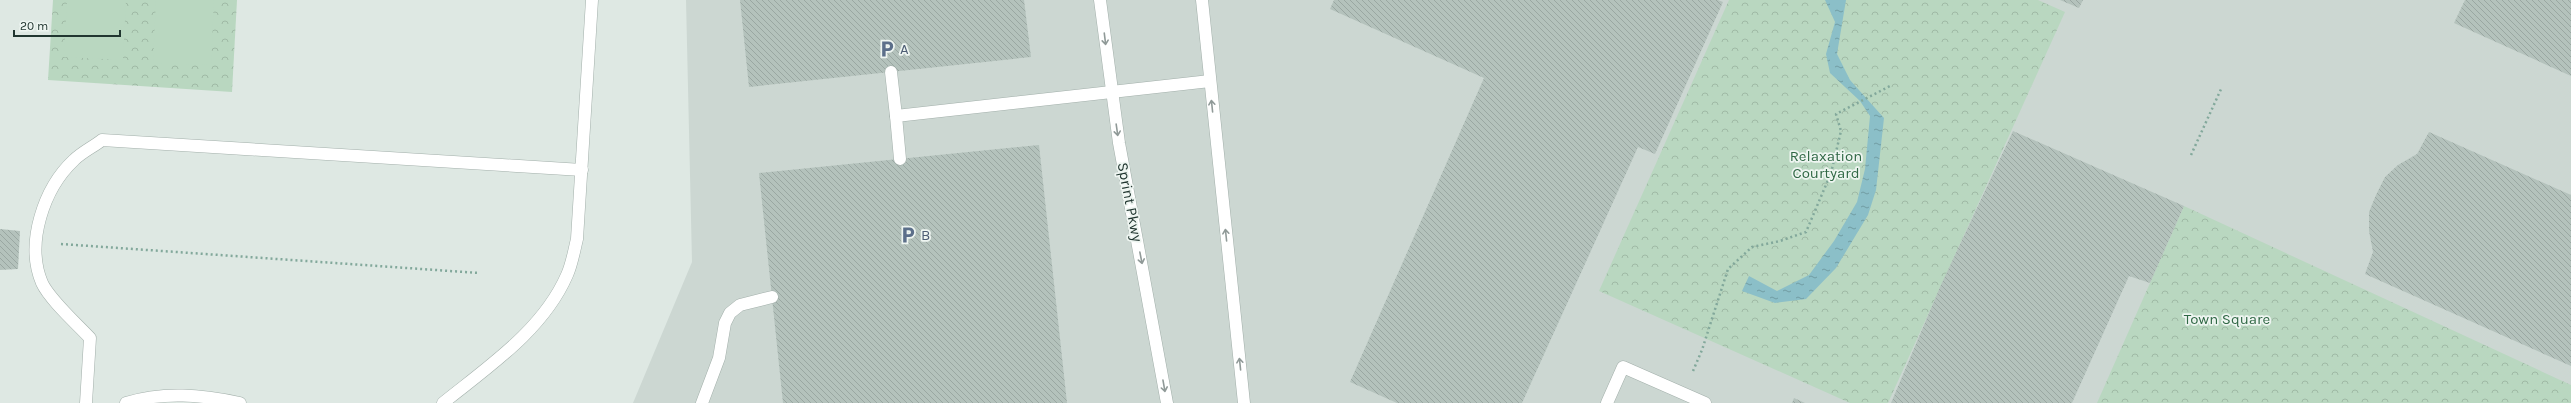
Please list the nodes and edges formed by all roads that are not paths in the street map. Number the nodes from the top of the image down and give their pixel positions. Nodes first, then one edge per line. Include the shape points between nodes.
1 (592, 0) edge
2 (1100, 0) edge
3 (1202, 0) edge
4 (891, 72) dead end
5 (1210, 81) junction
6 (1111, 92) junction
7 (896, 116) junction
8 (900, 159) dead end
9 (582, 170) junction
10 (772, 298) dead end
11 (86, 403) edge
12 (126, 403) edge
13 (240, 403) edge
14 (443, 403) edge
15 (702, 403) edge
16 (1167, 403) edge
17 (1244, 403) edge
18 (1607, 403) edge
19 (1705, 403) edge

1 - 9 street
2 -> 6 street, Sprint Pkwy
3 - 5 street
4 - 7 street
5 - 6 street
17 -> 5 street
6 - 7 street
6 -> 16 street, Sprint Pkwy
7 - 8 street
9 - 11 street via 102,140 74,160 52,189 40,219 36,253 42,283 90,338
9 - 14 street via 577,239 567,274 546,311 513,346
10 - 15 street via 740,305 730,313 725,323 719,358
12 - 13 street via 141,398 174,395 208,396
18 - 19 street via 1623,367

